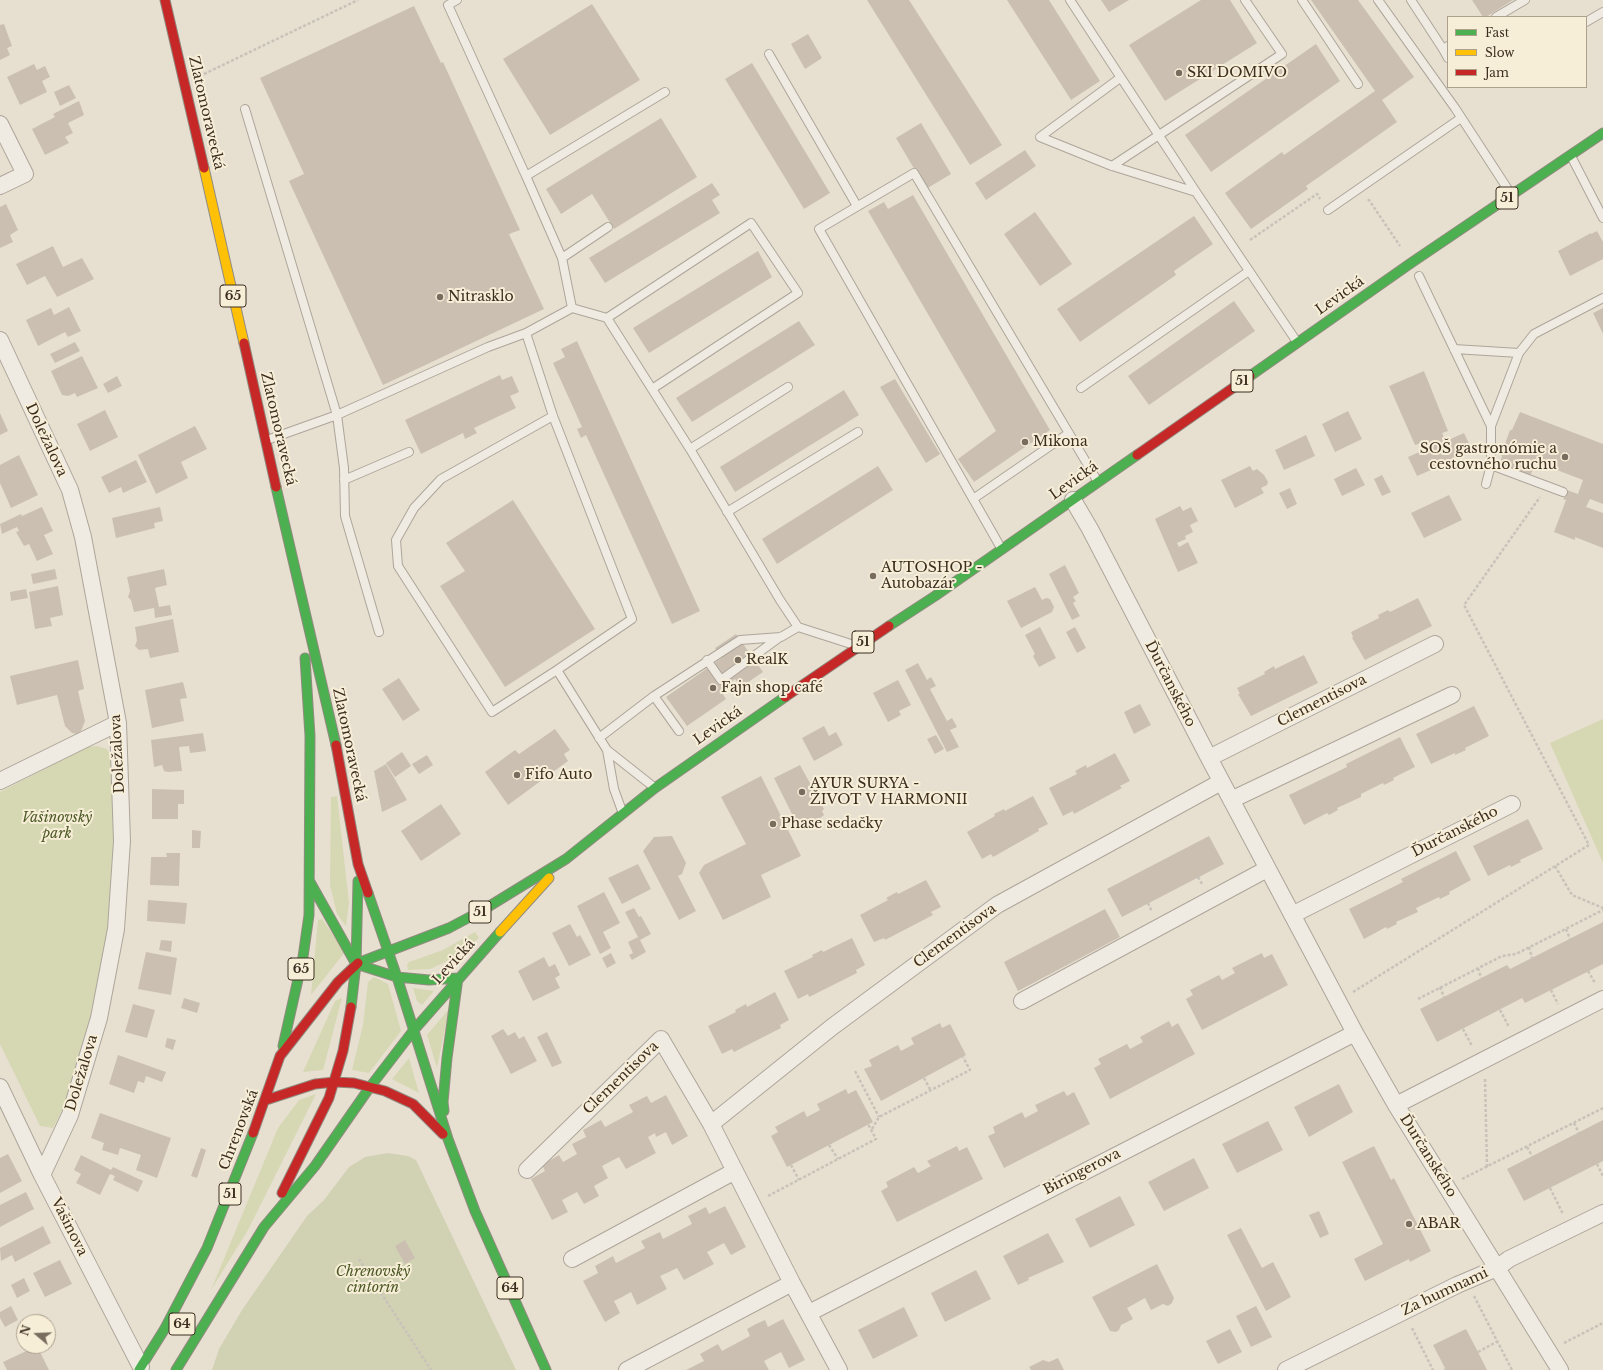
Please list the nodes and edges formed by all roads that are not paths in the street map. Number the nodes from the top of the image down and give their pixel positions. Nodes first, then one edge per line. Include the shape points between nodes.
1 (165, 0) edge
2 (457, 0) edge
3 (1070, 0) edge
4 (1245, 0) edge
5 (1302, 0) edge
6 (1378, 0) edge
7 (1411, 0) edge
8 (1525, 0) edge
9 (1603, 12) edge
10 (1498, 16) edge
11 (1587, 21) edge
12 (1445, 48) edge
13 (769, 54) dead end
14 (1120, 78) junction
15 (1358, 84) dead end
16 (666, 92) dead end
17 (245, 109) dead end
18 (1461, 118) junction
19 (0, 124) edge
20 (1603, 133) edge
21 (1159, 136) junction
22 (1570, 155) junction
23 (1112, 166) junction
24 (526, 176) junction
25 (0, 186) edge
26 (1196, 192) junction
27 (1512, 194) junction
28 (857, 206) junction
29 (1328, 210) dead end
30 (1603, 218) edge
31 (608, 227) dead end
32 (562, 258) junction
33 (1249, 271) junction
34 (1419, 276) dead end
35 (1603, 298) edge
36 (572, 308) junction
37 (607, 318) junction
38 (526, 333) junction
39 (0, 340) edge
40 (1298, 342) junction
41 (1454, 349) junction
42 (1519, 353) junction
43 (788, 388) dead end
44 (1081, 388) dead end
45 (652, 389) junction
46 (337, 415) junction
47 (553, 416) junction
48 (1491, 426) junction
49 (858, 432) dead end
50 (1069, 433) junction
51 (266, 440) junction
52 (690, 449) junction
53 (409, 452) dead end
54 (1491, 465) junction
55 (344, 480) junction
56 (1098, 482) junction
57 (1486, 484) dead end
58 (1563, 492) dead end
59 (973, 499) junction
60 (1073, 500) junction
61 (727, 512) junction
62 (1001, 549) junction
63 (301, 592) junction
64 (798, 627) junction
65 (379, 632) dead end
66 (781, 637) junction
67 (1435, 644) dead end
68 (857, 646) junction
69 (707, 660) junction
70 (557, 670) junction
71 (1452, 695) dead end
72 (654, 696) junction
73 (118, 723) junction
74 (679, 731) dead end
75 (599, 738) junction
76 (607, 750) junction
77 (1208, 758) junction
78 (0, 781) edge
79 (1222, 782) junction
80 (655, 788) junction
81 (1231, 800) junction
82 (1512, 804) dead end
83 (623, 813) junction
84 (566, 859) junction
85 (358, 864) junction
86 (1267, 869) junction
87 (309, 881) junction
88 (1292, 915) junction
89 (388, 952) junction
90 (356, 964) junction
91 (397, 977) junction
92 (458, 978) junction
93 (1603, 999) edge
94 (1022, 1001) dead end
95 (413, 1031) junction
96 (1355, 1033) junction
97 (280, 1056) junction
98 (335, 1082) junction
99 (0, 1087) edge
100 (370, 1087) junction
101 (266, 1100) junction
102 (1396, 1105) junction
103 (711, 1124) junction
104 (448, 1140) junction
105 (527, 1170) dead end
106 (734, 1171) junction
107 (42, 1175) junction
108 (1603, 1213) edge
109 (264, 1227) junction
110 (572, 1259) dead end
111 (1497, 1268) junction
112 (792, 1283) junction
113 (189, 1287) junction
114 (809, 1313) junction
115 (183, 1315) dead end
116 (181, 1342) dead end
117 (180, 1367) edge
118 (141, 1369) edge
119 (546, 1370) edge
120 (627, 1370) edge
121 (839, 1370) edge
122 (1286, 1370) edge
123 (1560, 1370) edge

1 - 51 main road, Zlatomoravecká / 65
2 - 24 lane via 448,5
3 - 14 lane
4 - 21 lane via 1282,54
5 - 15 lane
6 - 18 lane
7 - 12 lane
8 - 10 lane
9 - 11 lane
13 - 28 lane
14 - 21 lane
14 - 23 lane via 1040,137
16 - 24 lane
17 - 46 lane
18 - 27 lane
18 - 29 lane
19 - 25 street via 25,174
20 - 22 main road, Levická / 51
21 - 23 lane
21 - 26 lane
22 - 27 main road, Levická / 51
22 - 30 lane
23 - 26 lane
24 - 32 lane
26 - 33 lane
27 - 40 main road, Levická / 51
28 - 50 lane via 914,173
28 - 59 lane via 819,229
31 - 32 lane
32 - 36 lane
33 - 40 lane
33 - 44 lane
34 - 41 lane
35 - 42 lane via 1534,334
36 - 37 lane
36 - 38 lane
37 - 45 lane
37 - 45 lane via 751,223 798,293
38 - 46 lane via 488,347
38 - 47 lane
39 - 73 street, Doležalova via 70,490 83,537
40 - 56 main road, Levická / 51
41 - 42 lane
41 - 48 lane
42 - 48 lane
43 - 52 lane
45 - 52 lane
46 - 51 lane
46 - 55 lane
47 - 70 lane via 632,620
47 - 70 lane via 441,479 414,508 396,540 398,566 492,712
48 - 54 lane
49 - 61 lane
50 - 56 lane
50 - 59 lane
51 - 63 main road, Zlatomoravecká / 65
52 - 61 lane
53 - 55 lane
54 - 57 lane
54 - 58 lane
55 - 65 lane via 345,516
56 - 60 main road, Levická / 51
59 - 62 lane
60 - 62 main road, Levická / 51
60 - 77 street, Ďurčanského
61 - 64 lane
62 - 68 main road, Levická / 51 via 935,596
63 - 85 main road, Zlatomoravecká / 65 via 340,764
63 - 87 main road, 65 via 310,736
64 - 66 lane
64 - 68 lane
66 - 69 lane via 740,640
66 - 69 lane via 721,680
67 - 77 street, Clementisova
68 - 80 main road, Levická / 51
69 - 72 lane
70 - 75 lane
71 - 81 street
72 - 74 lane
72 - 75 lane
73 - 78 street
73 - 107 street, Doležalova via 122,841 116,929 99,1018 70,1115
75 - 76 lane
76 - 80 lane
76 - 83 lane via 614,789
77 - 79 street, Ďurčanského
79 - 81 street, Ďurčanského
79 - 103 street, Clementisova via 997,905 832,1027
80 - 83 main road, Levická / 51
81 - 86 street, Ďurčanského
82 - 88 street, Ďurčanského
83 - 84 main road, Levická / 51
84 - 89 main road, Levická / 51 via 472,916
84 - 92 main road, Levická / 51
85 - 89 main road, 65
85 - 90 main road, 65
86 - 88 street, Ďurčanského
86 - 94 street
87 - 90 main road
87 - 97 main road, 65 via 309,915 303,957
88 - 96 street, Ďurčanského
89 - 90 main road, Chrenovská / 51
89 - 91 main road, 65
90 - 91 main road
90 - 97 main road, Chrenovská / 51 via 338,982
90 - 98 main road, 65 via 349,1021
91 - 92 main road via 429,980
91 - 95 main road, 65
92 - 95 main road, Levická / 51
92 - 104 main road via 443,1102
93 - 102 street, Ďurčanského
95 - 100 main road, 51
95 - 104 main road, 65
96 - 102 street, Ďurčanského
96 - 114 street, Biringerova
97 - 101 main road, Chrenovská / 51
98 - 100 main road, 64
98 - 101 main road, 64 via 315,1084
98 - 109 main road, 65
99 - 107 street, Vašinova
100 - 104 main road, 64 via 414,1104
100 - 109 main road, 51 via 315,1166
101 - 113 main road, Chrenovská / 51 via 223,1211
102 - 111 street, Ďurčanského
103 - 105 street, Clementisova via 661,1038
103 - 106 street, Clementisova
104 - 119 main road, 64 via 475,1211
106 - 110 street
106 - 112 street, Clementisova
107 - 118 street, Vašinova
108 - 111 street, Za humnami via 1509,1259
109 - 117 main road, 51
111 - 122 street, Za humnami via 1457,1285
111 - 123 street, Ďurčanského
112 - 114 street, Clementisova
112 - 120 street
113 - 115 main road, 64
113 - 118 main road, Chrenovská / 51
114 - 121 street, Clementisova
116 - 117 main road, 64

